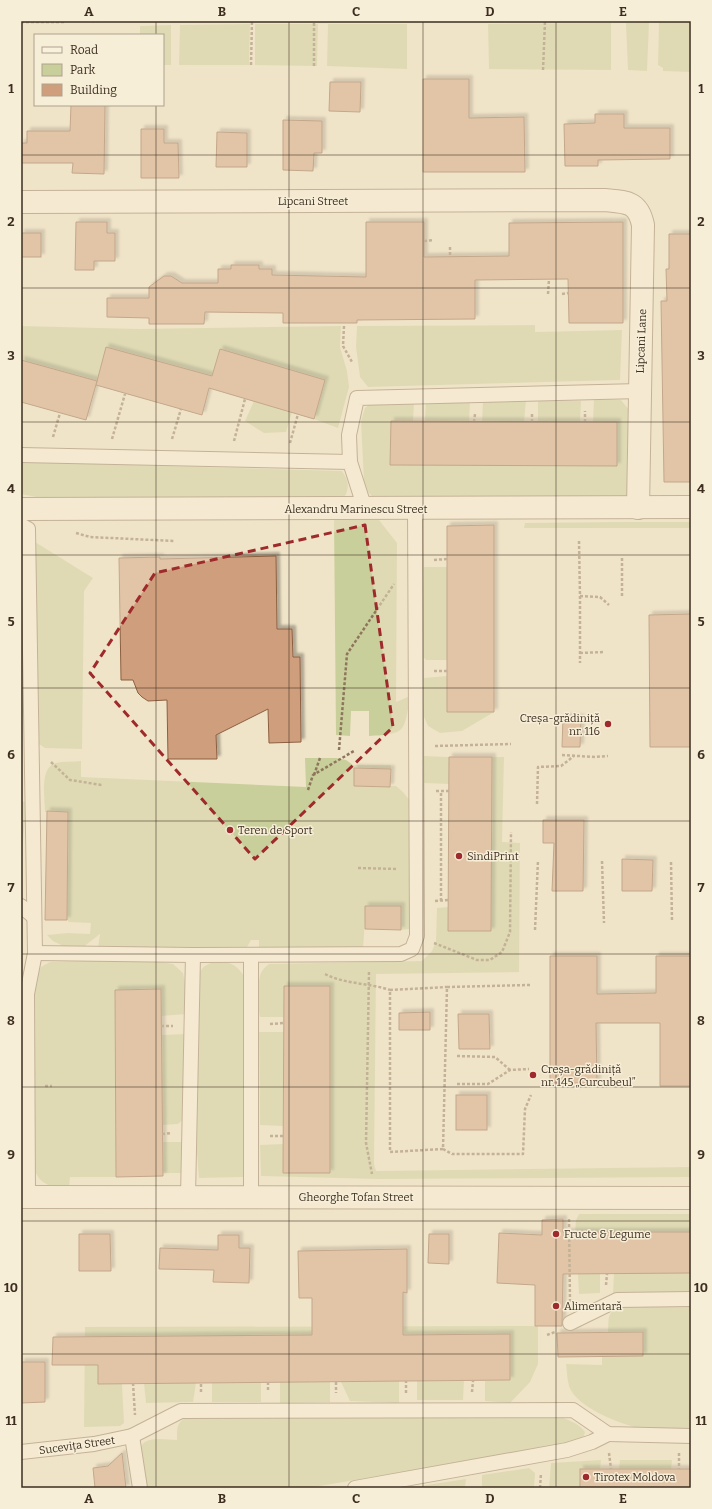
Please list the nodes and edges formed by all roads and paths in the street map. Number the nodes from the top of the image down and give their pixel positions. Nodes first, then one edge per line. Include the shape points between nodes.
1 (92, 21) edge
2 (99, 21) edge
3 (252, 21) edge
4 (314, 21) edge
5 (545, 21) edge
6 (21, 22) edge
7 (65, 22) edge
8 (251, 65) dead end
9 (314, 66) dead end
10 (543, 70) dead end
11 (606, 200) joint
12 (21, 202) edge
13 (434, 240) dead end
14 (424, 241) dead end
15 (450, 247) dead end
16 (450, 257) dead end
17 (549, 279) dead end
18 (568, 293) dead end
19 (548, 294) dead end
20 (562, 294) dead end
21 (344, 326) dead end
22 (352, 362) dead end
23 (640, 391) junction
24 (125, 394) dead end
25 (245, 398) dead end
26 (181, 409) dead end
27 (60, 413) dead end
28 (298, 414) dead end
29 (21, 455) edge
30 (48, 455) junction
31 (107, 457) junction
32 (167, 458) junction
33 (229, 459) junction
34 (285, 460) junction
35 (350, 462) junction
36 (691, 507) edge
37 (638, 508) junction
38 (365, 509) junction
39 (415, 509) junction
40 (21, 510) edge
41 (21, 525) edge
42 (579, 541) dead end
43 (622, 558) dead end
44 (394, 584) dead end
45 (580, 596) junction
46 (622, 598) dead end
47 (608, 605) dead end
48 (604, 652) dead end
49 (580, 653) junction
50 (580, 663) dead end
51 (511, 744) dead end
52 (416, 747) junction
53 (339, 750) dead end
54 (354, 751) dead end
55 (562, 756) dead end
56 (574, 756) junction
57 (608, 756) dead end
58 (320, 758) dead end
59 (50, 761) dead end
60 (313, 776) junction
61 (102, 785) dead end
62 (308, 790) dead end
63 (441, 791) dead end
64 (537, 804) dead end
65 (511, 832) dead end
66 (538, 860) dead end
67 (602, 861) dead end
68 (671, 862) dead end
69 (358, 868) dead end
70 (417, 869) junction
71 (441, 901) dead end
72 (21, 906) edge
73 (34, 917) junction
74 (672, 922) dead end
75 (604, 924) dead end
76 (535, 930) dead end
77 (417, 936) junction
78 (35, 953) junction
79 (370, 954) junction
80 (251, 955) junction
81 (300, 955) junction
82 (193, 956) junction
83 (369, 984) junction
84 (530, 985) dead end
85 (447, 988) junction
86 (390, 990) junction
87 (457, 1056) dead end
88 (529, 1069) dead end
89 (510, 1070) junction
90 (457, 1084) dead end
91 (531, 1095) dead end
92 (443, 1148) junction
93 (372, 1176) dead end
94 (25, 1197) edge
95 (188, 1197) junction
96 (251, 1197) junction
97 (569, 1198) junction
98 (691, 1198) edge
99 (691, 1299) edge
100 (570, 1323) junction
101 (548, 1335) dead end
102 (133, 1383) dead end
103 (136, 1434) junction
104 (608, 1434) junction
105 (691, 1436) edge
106 (21, 1452) edge
107 (140, 1488) edge
108 (355, 1488) edge

1 - 2 path
3 - 8 path
4 - 9 path
5 - 10 path
6 - 7 path
11 - 12 street, Lipcani Street
11 - 23 street, Lipcani Lane via 626,202 634,206 641,214 643,224
13 - 14 path
15 - 16 path
17 - 19 path
18 - 20 path
21 - 22 path via 343,346
23 - 35 lane via 357,398 349,435
23 - 37 street, Lipcani Lane
24 - 31 path
25 - 33 path
26 - 32 path
27 - 30 path
28 - 34 path
29 - 30 lane
30 - 31 lane
31 - 32 lane
32 - 33 lane
33 - 34 lane
34 - 35 lane
35 - 38 lane
36 - 37 street, Alexandru Marinescu Street
37 - 39 street, Alexandru Marinescu Street
38 - 39 street, Alexandru Marinescu Street
38 - 40 street, Alexandru Marinescu Street
39 - 52 lane
41 - 73 lane via 28,529
42 - 45 path
43 - 46 path
44 - 53 path via 348,654
45 - 47 path via 600,597
45 - 49 path
48 - 49 path
49 - 50 path
51 - 52 path
52 - 70 lane
54 - 60 path
55 - 56 path
56 - 57 path
56 - 64 path via 561,766 538,767
58 - 60 path
59 - 61 path via 70,780
60 - 62 path
63 - 71 path
65 - 77 path via 510,932 502,952 490,960 477,960
66 - 76 path
67 - 75 path
68 - 74 path
69 - 70 path
70 - 77 lane
72 - 73 lane
73 - 78 lane
77 - 79 lane via 412,949 401,954
78 - 82 lane
78 - 94 lane via 27,994
79 - 81 lane
79 - 83 path
80 - 81 lane
80 - 82 lane
80 - 96 lane
81 - 83 path via 318,971 334,979
82 - 95 lane
83 - 86 path
83 - 93 path via 366,1143
84 - 85 path
85 - 86 path
85 - 92 path
86 - 92 path via 390,1152
87 - 89 path via 495,1057
88 - 89 path
89 - 90 path via 488,1084
91 - 92 path via 525,1109 523,1154 452,1154
94 - 95 street, Gheorghe Tofan Street
95 - 96 street, Gheorghe Tofan Street
96 - 97 street, Gheorghe Tofan Street
97 - 98 street, Gheorghe Tofan Street
97 - 100 path
99 - 100 lane via 617,1300
100 - 101 path via 565,1329
102 - 103 path
103 - 104 lane, Sucevița Street via 181,1411 572,1410
103 - 106 lane, Sucevița Street via 94,1444
103 - 107 lane
104 - 105 lane
104 - 108 lane via 567,1450

